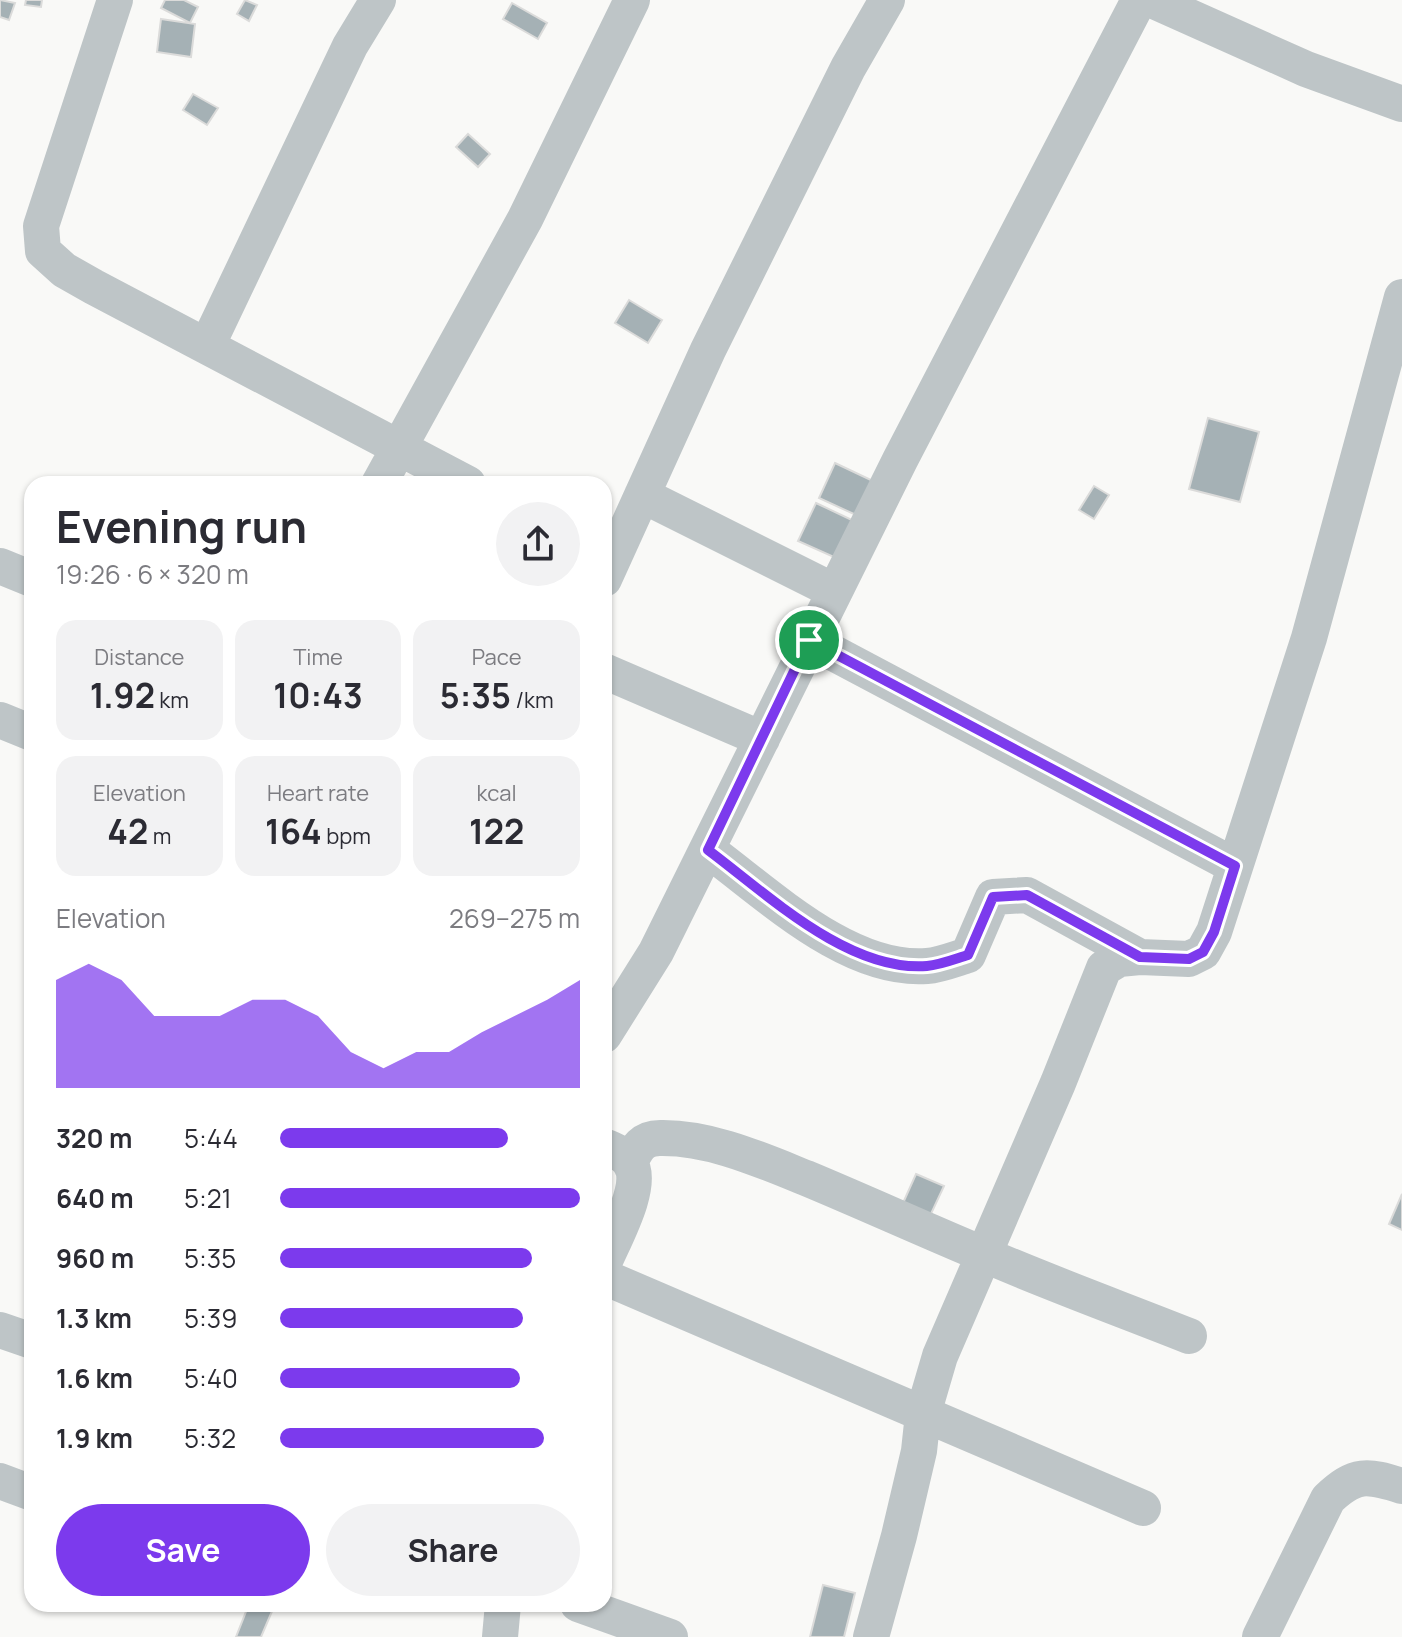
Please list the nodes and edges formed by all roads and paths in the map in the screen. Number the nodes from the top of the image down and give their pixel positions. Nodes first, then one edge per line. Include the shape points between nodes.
1 (115, 0) edge
2 (378, 0) edge
3 (632, 0) edge
4 (887, 0) edge
5 (1139, 0) edge
6 (1152, 0) edge
7 (1402, 104) edge
8 (1402, 297) edge
9 (207, 346) junction
10 (401, 447) junction
11 (384, 476) edge
12 (454, 476) edge
13 (642, 495) junction
14 (612, 555) edge
15 (0, 566) edge
16 (24, 576) edge
17 (834, 591) junction
18 (809, 640) junction
19 (612, 674) edge
20 (0, 720) edge
21 (24, 730) edge
22 (762, 739) junction
23 (708, 850) junction
24 (1235, 866) junction
25 (1140, 957) junction
26 (612, 1022) edge
27 (617, 1154) edge
28 (612, 1244) edge
29 (985, 1255) junction
30 (612, 1280) edge
31 (0, 1330) edge
32 (1189, 1336) dead end
33 (24, 1338) edge
34 (923, 1414) junction
35 (0, 1481) edge
36 (1402, 1486) edge
37 (24, 1490) edge
38 (1143, 1508) dead end
39 (502, 1612) edge
40 (600, 1612) edge
41 (500, 1637) edge
42 (670, 1637) edge
43 (871, 1637) edge
44 (1260, 1637) edge

1 - 9 street via 41,226 43,251 64,270
2 - 9 street via 350,46
3 - 10 street via 525,219
4 - 13 street via 708,350
5 - 17 street
6 - 7 street via 1306,69
8 - 24 street via 1309,638
9 - 10 street
10 - 11 street
10 - 12 street
13 - 14 street
13 - 17 street
15 - 16 street
17 - 18 street
18 - 22 street
18 - 24 street
19 - 22 street
20 - 21 street
22 - 23 street
23 - 25 street via 849,950 890,963 927,966 968,955 993,897 1007,895 1027,895
23 - 26 street via 656,952
24 - 25 street via 1203,952 1189,959
25 - 29 street via 1119,959 1104,968
27 - 28 street via 635,1176
27 - 29 street via 646,1140 698,1142 764,1161
29 - 32 street
29 - 34 street via 940,1356
30 - 34 street
31 - 33 street
34 - 38 street
34 - 43 street via 919,1451
35 - 37 street
36 - 44 street via 1371,1476 1346,1482 1328,1499
39 - 41 street
40 - 42 street

